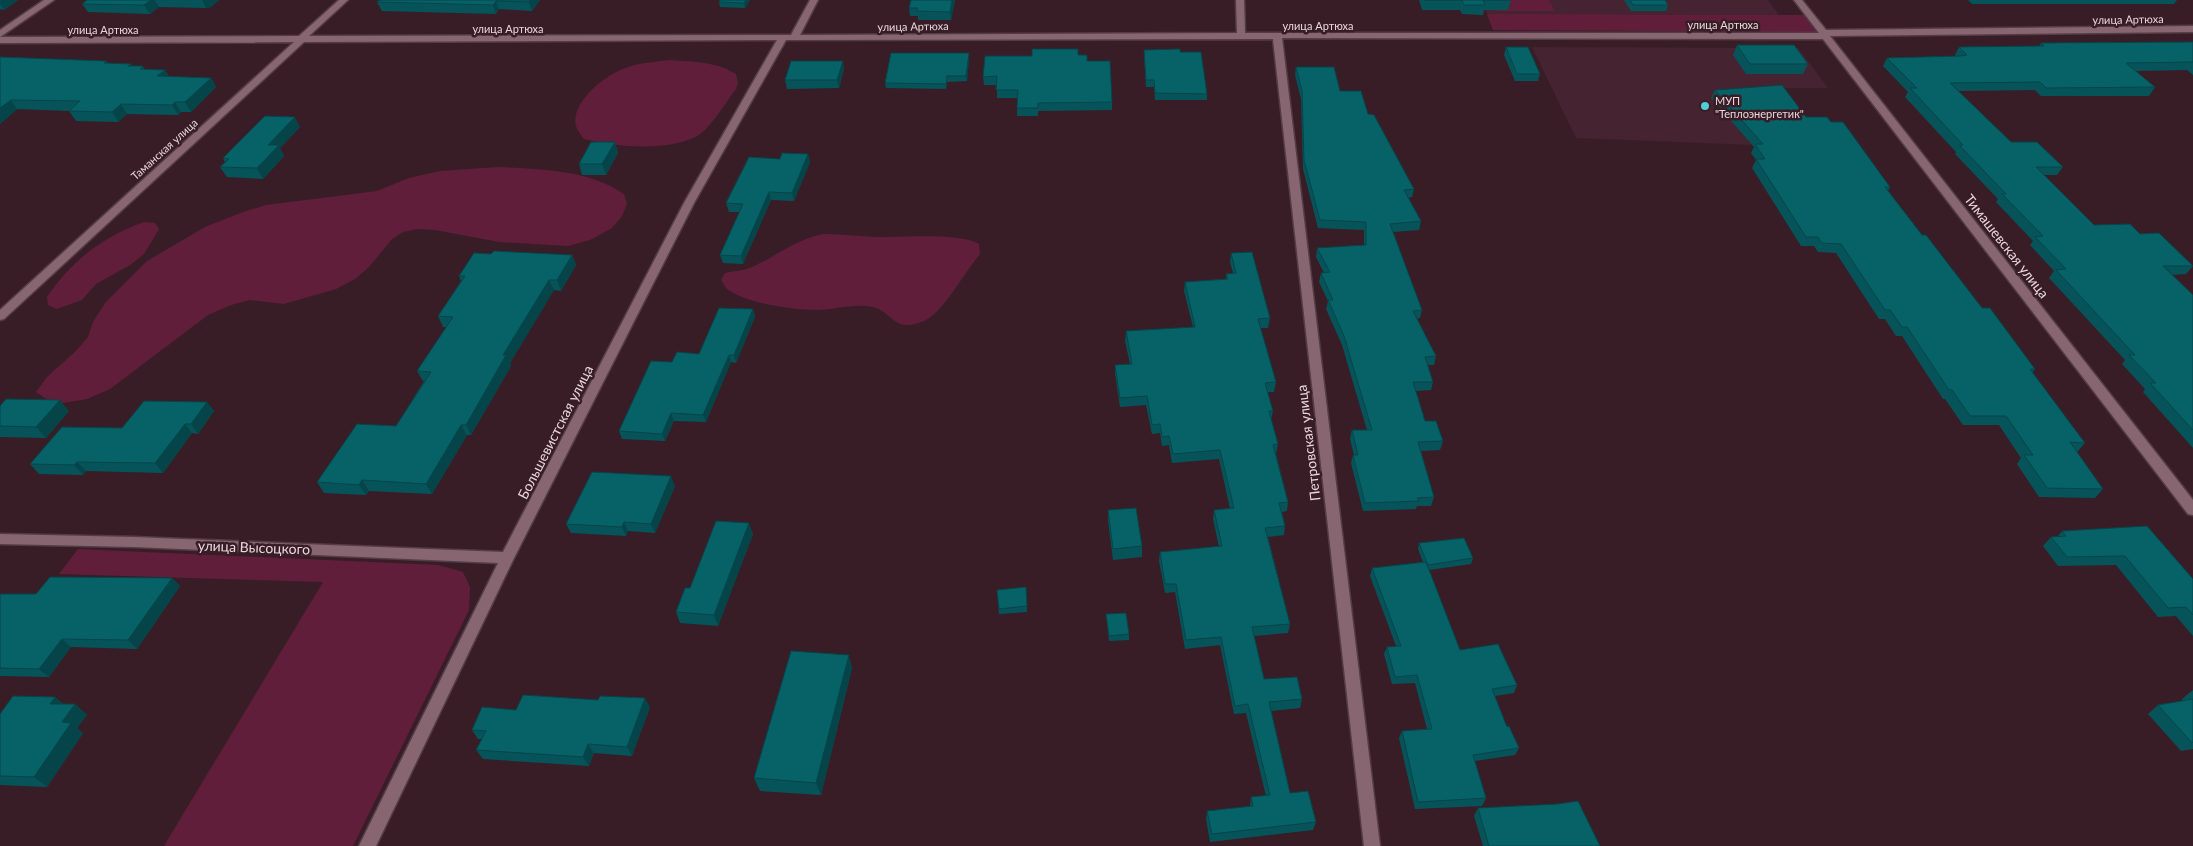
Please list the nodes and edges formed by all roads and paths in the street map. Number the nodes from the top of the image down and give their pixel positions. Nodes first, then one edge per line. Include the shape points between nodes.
1 (50, 0) edge
2 (344, 0) edge
3 (814, 0) edge
4 (1240, 0) edge
5 (1798, 0) edge
6 (2193, 29) edge
7 (0, 34) edge
8 (1824, 35) junction
9 (1241, 36) junction
10 (1277, 36) junction
11 (788, 39) junction
12 (0, 40) edge
13 (301, 40) junction
14 (0, 316) edge
15 (2193, 510) edge
16 (0, 539) edge
17 (507, 558) junction
18 (367, 846) edge
19 (1372, 846) edge

1 - 7 street
2 - 13 street, Таманская улица
3 - 11 street, Большевистская улица
4 - 9 street
5 - 8 street, Тимашевская улица
6 - 8 street, улица Артюха
8 - 10 street, улица Артюха
8 - 15 street, Тимашевская улица
9 - 10 street, улица Артюха
9 - 11 street, улица Артюха
10 - 19 street, Петровская улица
11 - 13 street, улица Артюха
11 - 17 street, Большевистская улица via 689,203
12 - 13 street, улица Артюха
13 - 14 street, Таманская улица
16 - 17 street, улица Высоцкого
17 - 18 street, Большевистская улица

